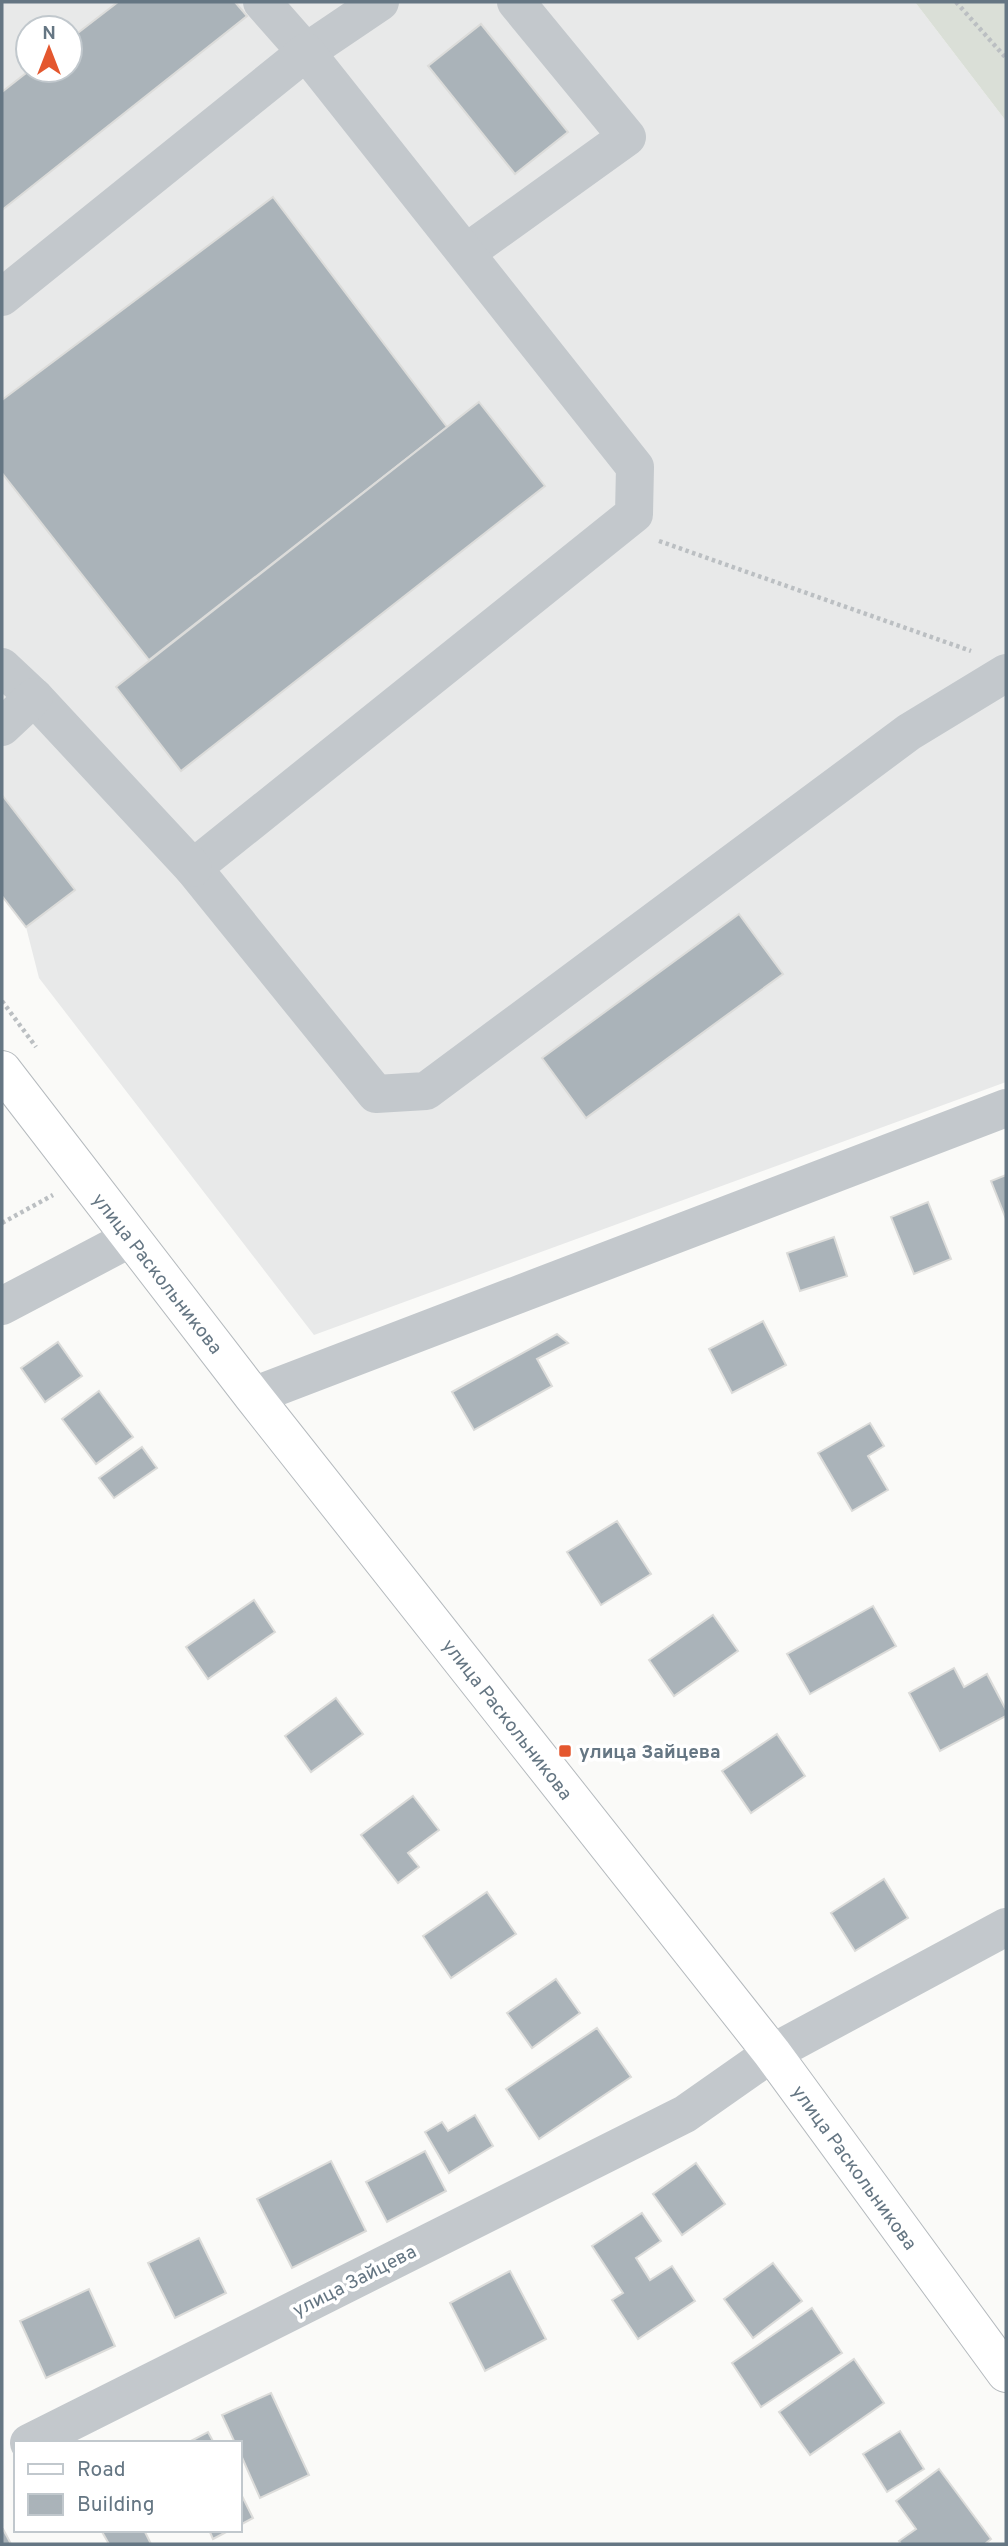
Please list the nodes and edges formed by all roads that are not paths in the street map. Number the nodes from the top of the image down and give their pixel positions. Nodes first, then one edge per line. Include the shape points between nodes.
1 (262, 2) edge
2 (380, 2) edge
3 (516, 2) edge
4 (306, 52) junction
5 (467, 253) junction
6 (2, 297) edge
7 (993, 664) edge
8 (2, 667) edge
9 (34, 698) junction
10 (2, 727) edge
11 (193, 868) junction
12 (2, 1070) edge
13 (1006, 1108) edge
14 (131, 1238) junction
15 (2, 1306) edge
16 (253, 1396) junction
17 (1006, 1927) edge
18 (772, 2053) junction
19 (1006, 2373) edge
20 (33, 2441) edge

1 - 4 street
2 - 4 street
3 - 5 street via 627,137
4 - 5 street
4 - 6 street
5 - 11 street via 635,467 634,514
7 - 11 street via 909,732 426,1091 376,1094
8 - 9 street
9 - 10 street
9 - 11 street
12 - 14 main road, улица Раскольникова
13 - 16 street
14 - 15 street
14 - 16 main road, улица Раскольникова
16 - 18 main road, улица Раскольникова
17 - 18 street, улица Зайцева
18 - 19 main road, улица Раскольникова
18 - 20 street, улица Зайцева via 685,2114

